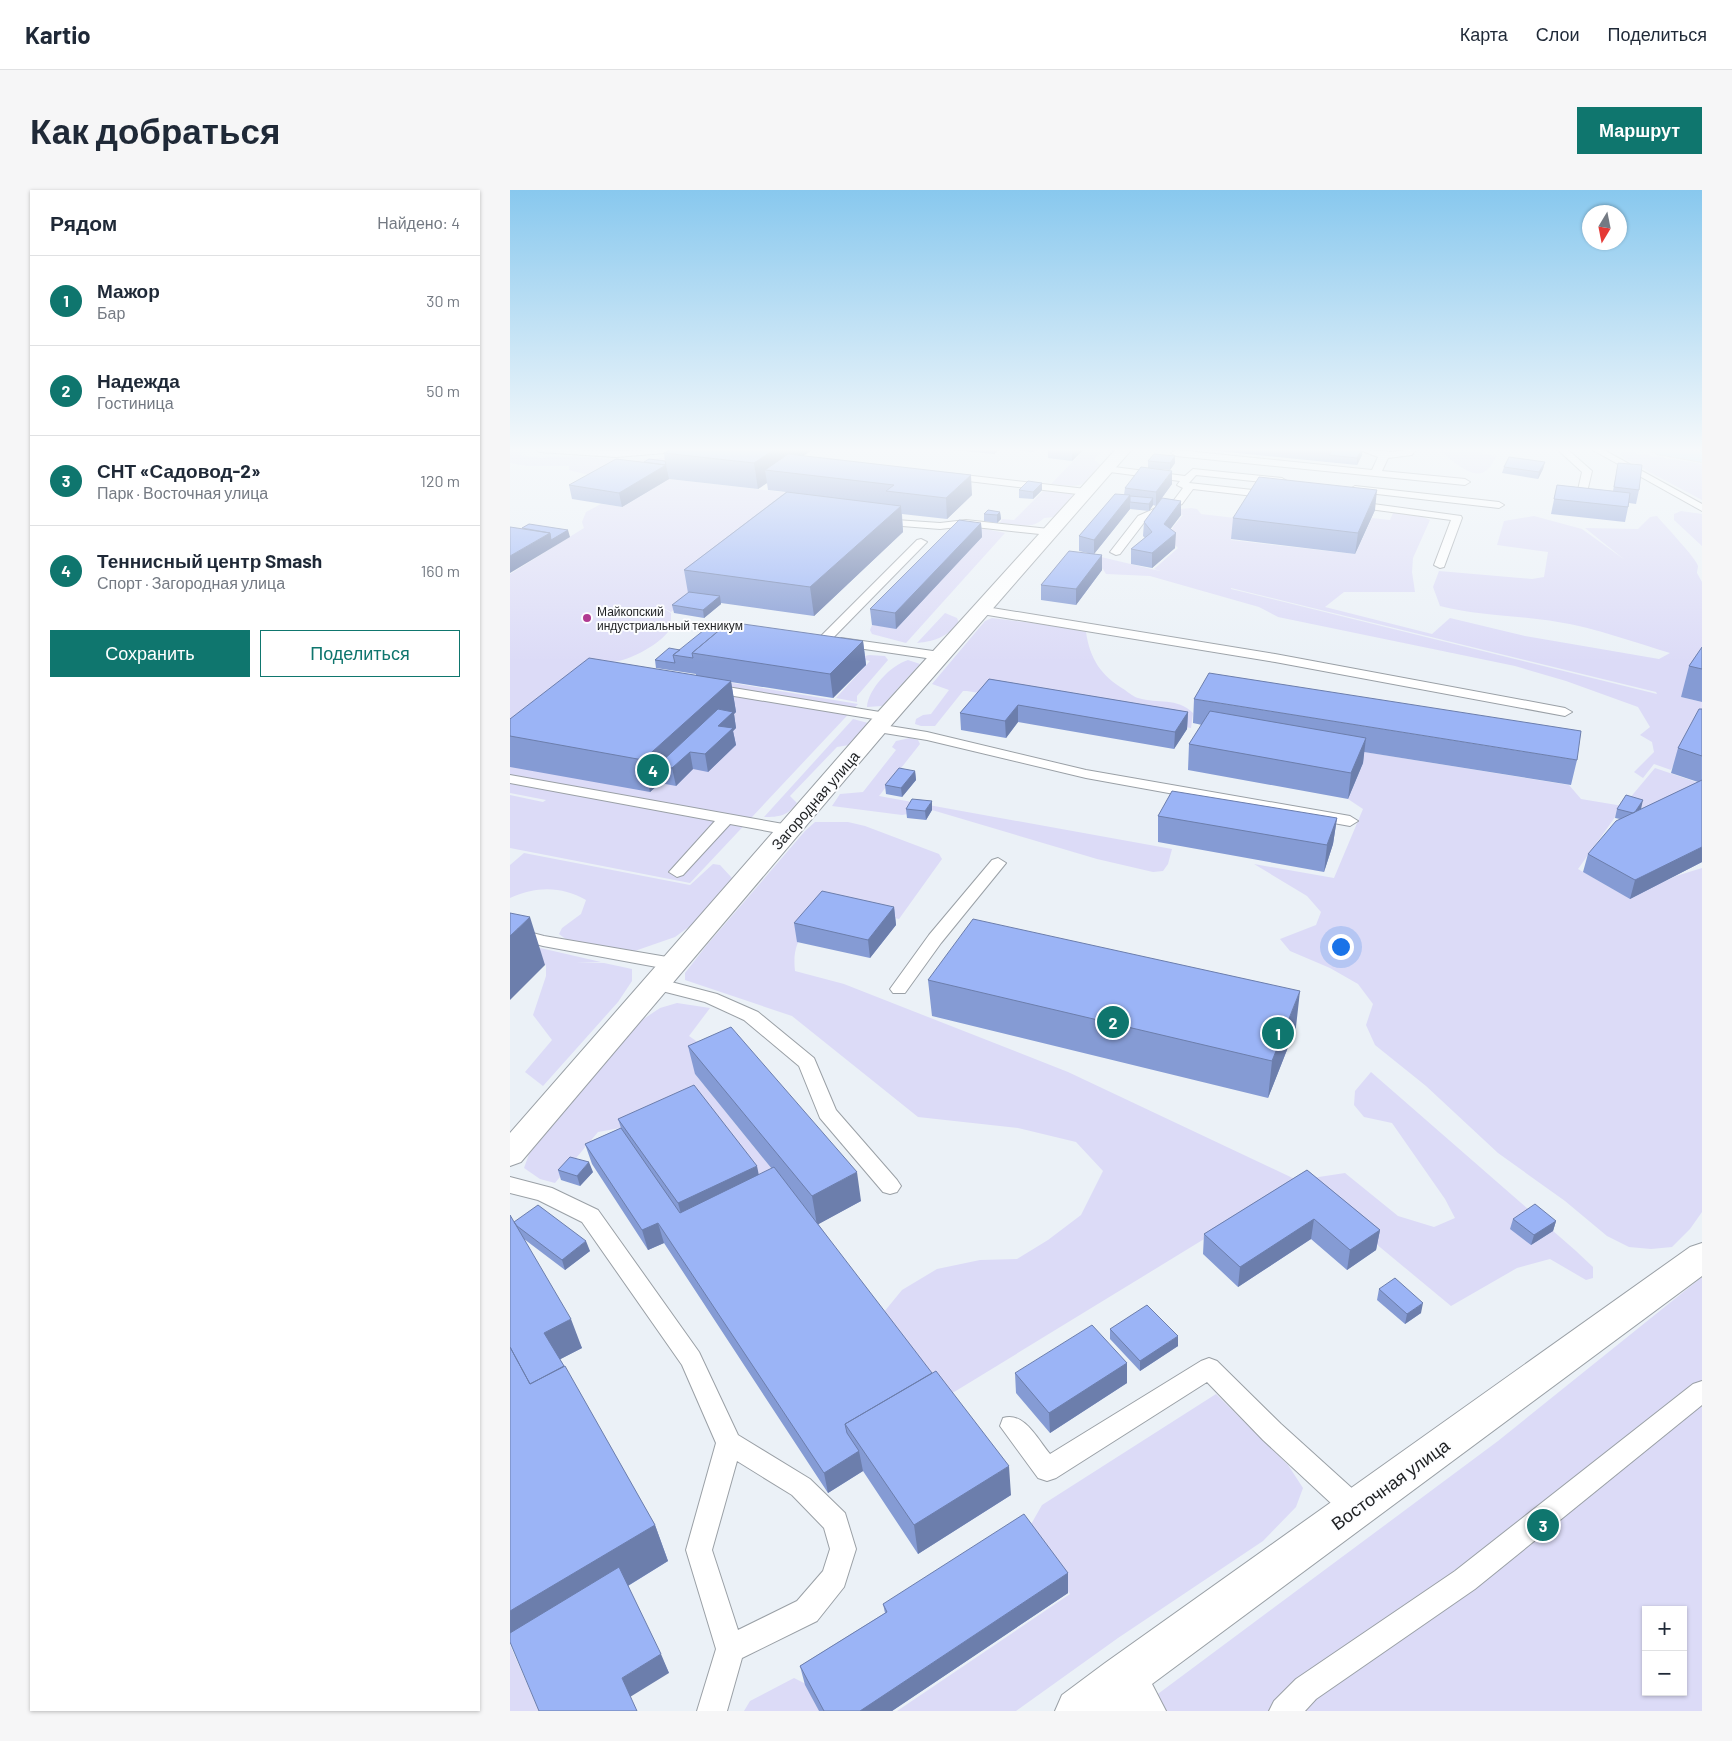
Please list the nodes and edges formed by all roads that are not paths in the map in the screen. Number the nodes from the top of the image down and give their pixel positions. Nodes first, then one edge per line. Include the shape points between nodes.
1 (1060, 520) edge
2 (1140, 520) edge
3 (1456, 520) edge
4 (867, 522) edge
5 (1049, 532) junction
6 (921, 542) dead end
7 (1116, 552) dead end
8 (1440, 565) dead end
9 (980, 610) junction
10 (940, 656) junction
11 (696, 685) edge
12 (1565, 712) dead end
13 (882, 722) junction
14 (510, 779) edge
15 (726, 819) junction
16 (1350, 821) dead end
17 (789, 830) junction
18 (998, 863) dead end
19 (677, 872) dead end
20 (510, 932) edge
21 (673, 964) junction
22 (656, 984) junction
23 (900, 989) dead end
24 (510, 1154) edge
25 (510, 1184) edge
26 (890, 1186) dead end
27 (1702, 1257) edge
28 (1702, 1390) edge
29 (1012, 1426) dead end
30 (729, 1443) junction
31 (1356, 1509) junction
32 (730, 1649) junction
33 (1132, 1695) edge
34 (712, 1711) edge
35 (1078, 1711) edge
36 (1284, 1711) edge

1 - 5 street, Загородная улица
2 - 7 lane
3 - 8 lane
4 - 5 lane via 940,526 966,523
5 - 9 street, Загородная улица
6 - 10 lane via 819,639
9 - 10 street, Загородная улица
9 - 12 lane via 1275,658
10 - 13 street, Загородная улица
11 - 13 lane
13 - 16 lane via 1086,774
13 - 17 street, Загородная улица
14 - 15 lane
15 - 17 lane
15 - 19 lane
17 - 21 street, Загородная улица
18 - 23 lane via 935,939
20 - 21 lane
21 - 22 street, Загородная улица
22 - 24 street, Загородная улица
22 - 26 lane via 711,998 751,1016 807,1063 827,1113
25 - 30 lane via 544,1194 590,1216 691,1359
27 - 31 street, Восточная улица
28 - 36 lane via 1465,1580 1306,1689
29 - 31 lane via 1047,1470 1209,1368 1272,1432
30 - 32 lane via 699,1550
30 - 32 lane via 801,1487 836,1522 843,1549 834,1578 807,1611
31 - 33 street, Восточная улица
32 - 34 lane
33 - 35 street, Восточная улица

